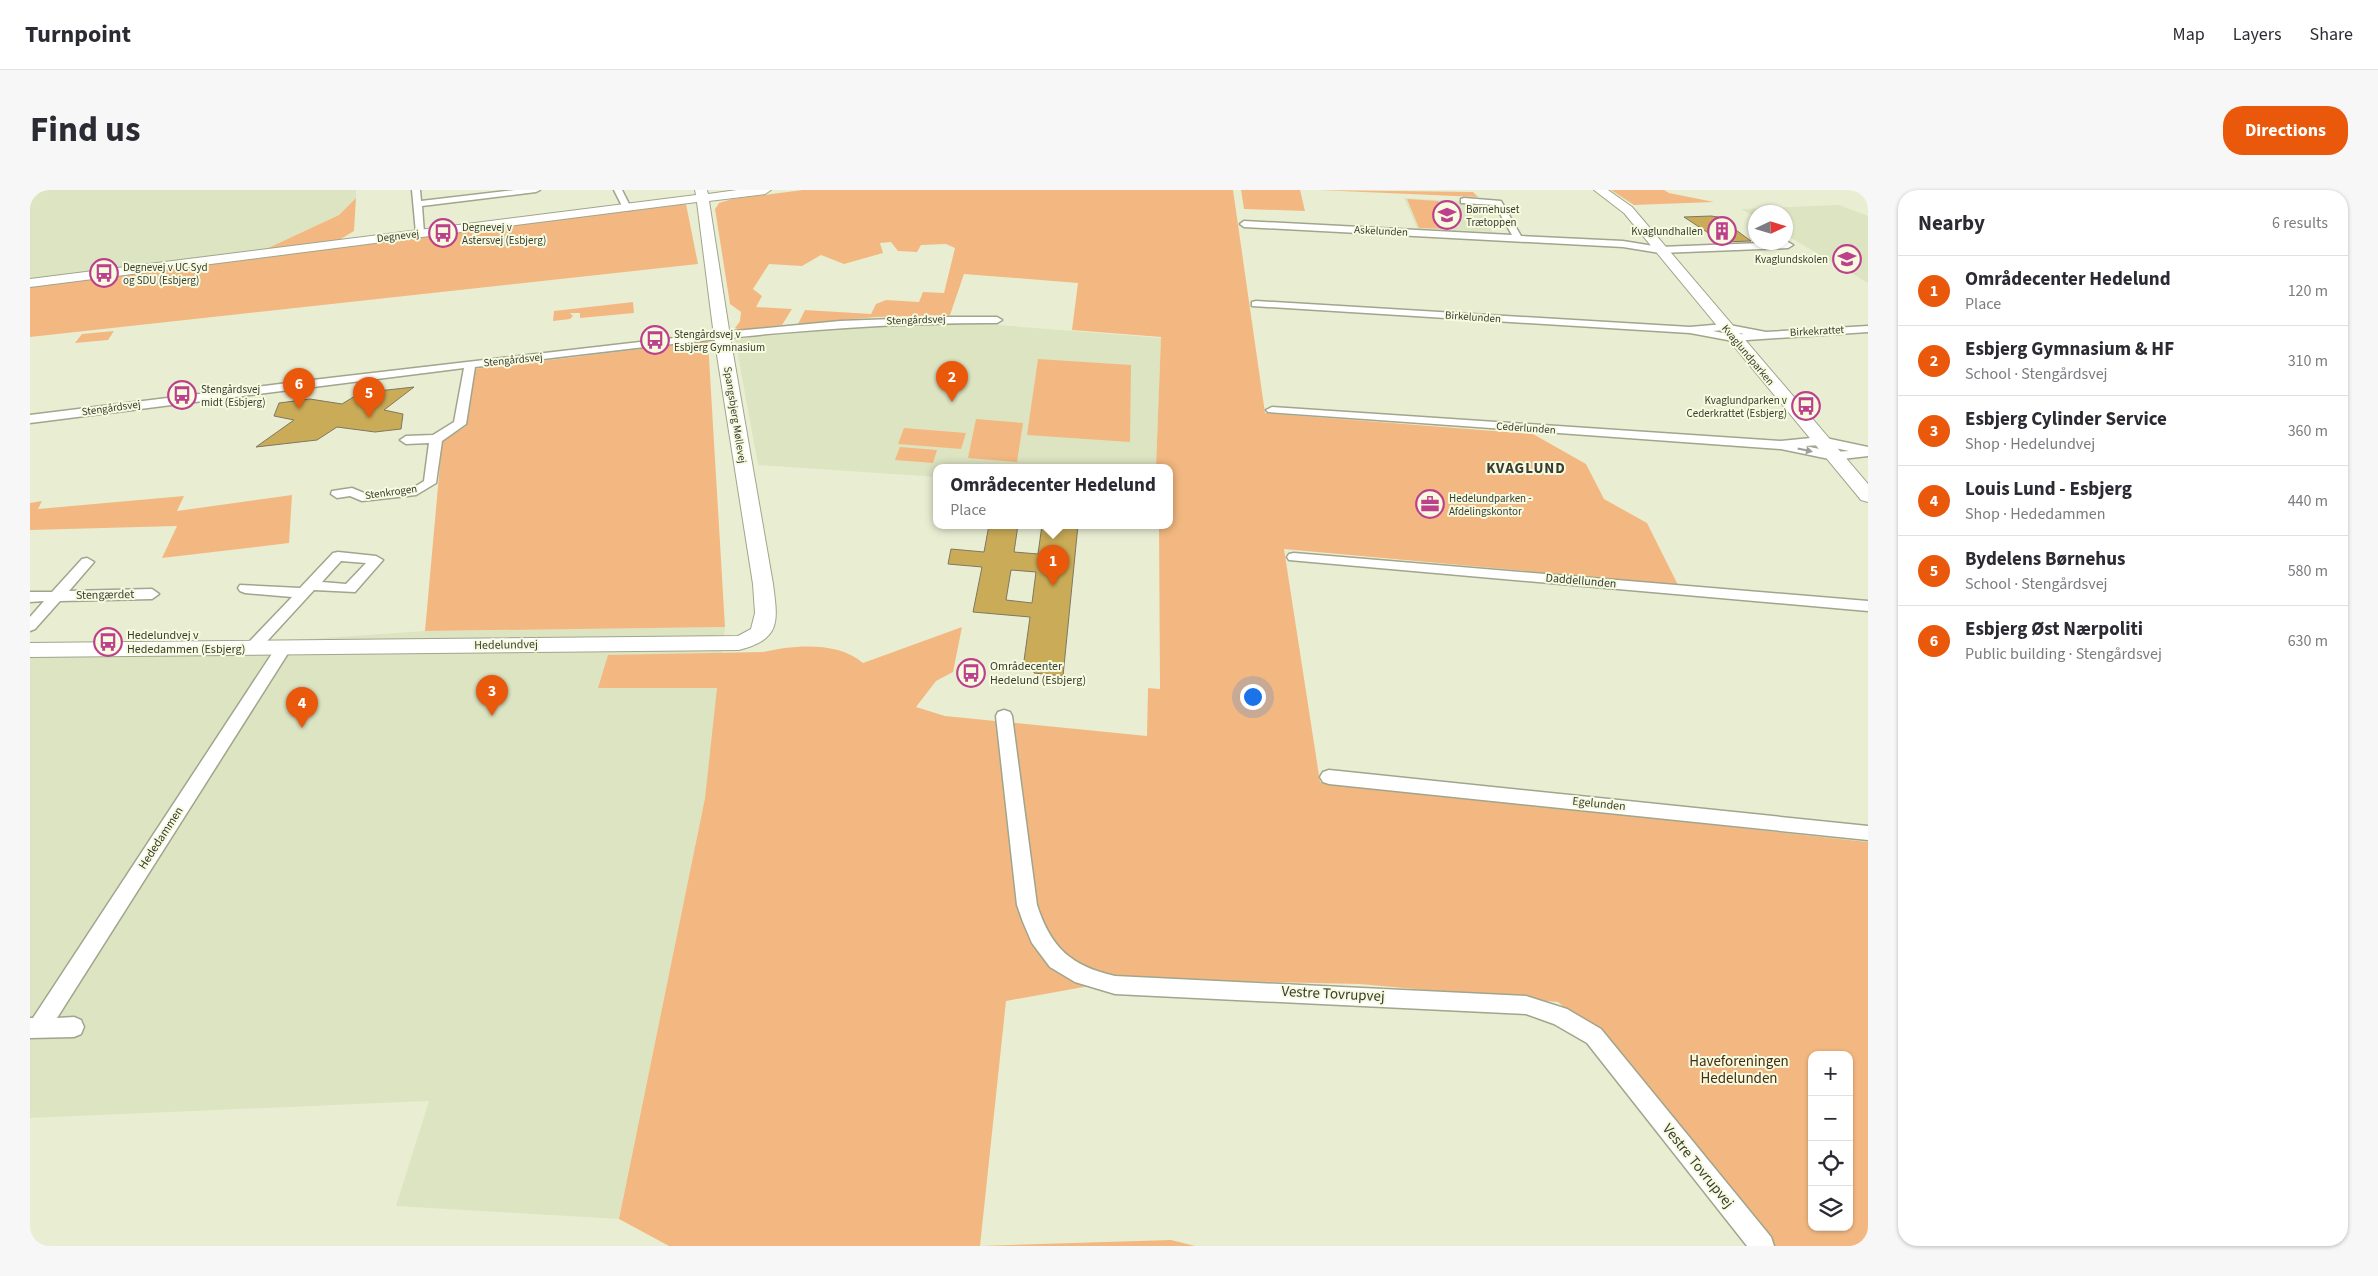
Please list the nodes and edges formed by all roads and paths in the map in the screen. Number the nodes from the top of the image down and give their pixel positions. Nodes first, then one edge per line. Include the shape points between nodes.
1 (416, 190) edge
2 (536, 190) edge
3 (618, 190) edge
4 (765, 190) edge
5 (1586, 190) edge
6 (1600, 190) edge
7 (702, 194) edge
8 (1464, 202) dead end
9 (417, 204) junction
10 (627, 208) junction
11 (1244, 224) dead end
12 (420, 233) junction
13 (1518, 239) junction
14 (1654, 242) junction
15 (1748, 246) edge
16 (30, 282) edge
17 (1256, 304) dead end
18 (997, 320) dead end
19 (1868, 329) edge
20 (1729, 332) junction
21 (722, 336) junction
22 (470, 365) junction
23 (1272, 410) dead end
24 (30, 419) edge
25 (436, 439) junction
26 (406, 440) dead end
27 (1821, 440) junction
28 (1780, 446) junction
29 (1868, 451) edge
30 (1834, 456) junction
31 (337, 494) dead end
32 (1868, 496) edge
33 (1294, 557) dead end
34 (87, 562) dead end
35 (245, 588) dead end
36 (152, 594) dead end
37 (57, 596) junction
38 (30, 597) edge
39 (1868, 606) edge
40 (30, 626) edge
41 (758, 637) joint
42 (253, 647) junction
43 (284, 647) junction
44 (30, 650) edge
45 (1004, 716) dead end
46 (1329, 777) dead end
47 (1868, 833) edge
48 (74, 1027) dead end
49 (34, 1028) edge
50 (1762, 1246) edge

1 - 9 street
2 - 9 street
3 - 10 street
4 - 7 street, Degnevej
5 - 14 street, Kvaglundparken
6 - 14 street, Kvaglundparken via 1628,210
7 - 10 street, Degnevej
7 - 21 street, Spangsbjerg Møllevej
8 - 13 street via 1498,204
9 - 12 street
10 - 12 street, Degnevej
11 - 13 street, Askelunden
12 - 16 street, Degnevej
13 - 14 street, Askelunden via 1623,244
14 - 15 street, Askelunden via 1687,247
14 - 20 street, Kvaglundparken
17 - 20 street, Birkelunden
18 - 21 street, Stengårdsvej via 884,321
19 - 20 street, Birkekrattet via 1766,334
20 - 27 street, Kvaglundparken
21 - 22 street, Stengårdsvej
21 - 41 street, Spangsbjerg Møllevej via 763,584 766,625
22 - 24 street, Stengårdsvej
22 - 25 street via 460,424
23 - 28 street, Cederlunden
25 - 26 street
25 - 31 street, Stenkrogen via 430,483 416,491 362,497 352,492
27 - 28 street, Cederlunden
27 - 29 street
27 - 30 street, Kvaglundparken
28 -> 30 street, Cederlunden
29 - 30 street, Cederlunden
30 - 32 street, Kvaglundparken
33 - 39 street, Daddellunden
34 - 37 street, Stengærdet
35 - 42 street via 307,589
36 - 37 street, Stengærdet
37 - 38 street, Stengærdet
37 - 40 street, Stengærdet
41 - 43 street, Hedelundvej via 739,643
42 - 43 street, Hedelundvej
42 - 44 street, Hedelundvej
43 - 49 street, Hededammen
45 - 50 street, Vestre Tovrupvej via 1029,914 1041,942 1071,971 1092,981 1116,985 1526,1005 1560,1016 1594,1036
46 - 47 street, Egelunden
48 - 49 street, Hededammen

